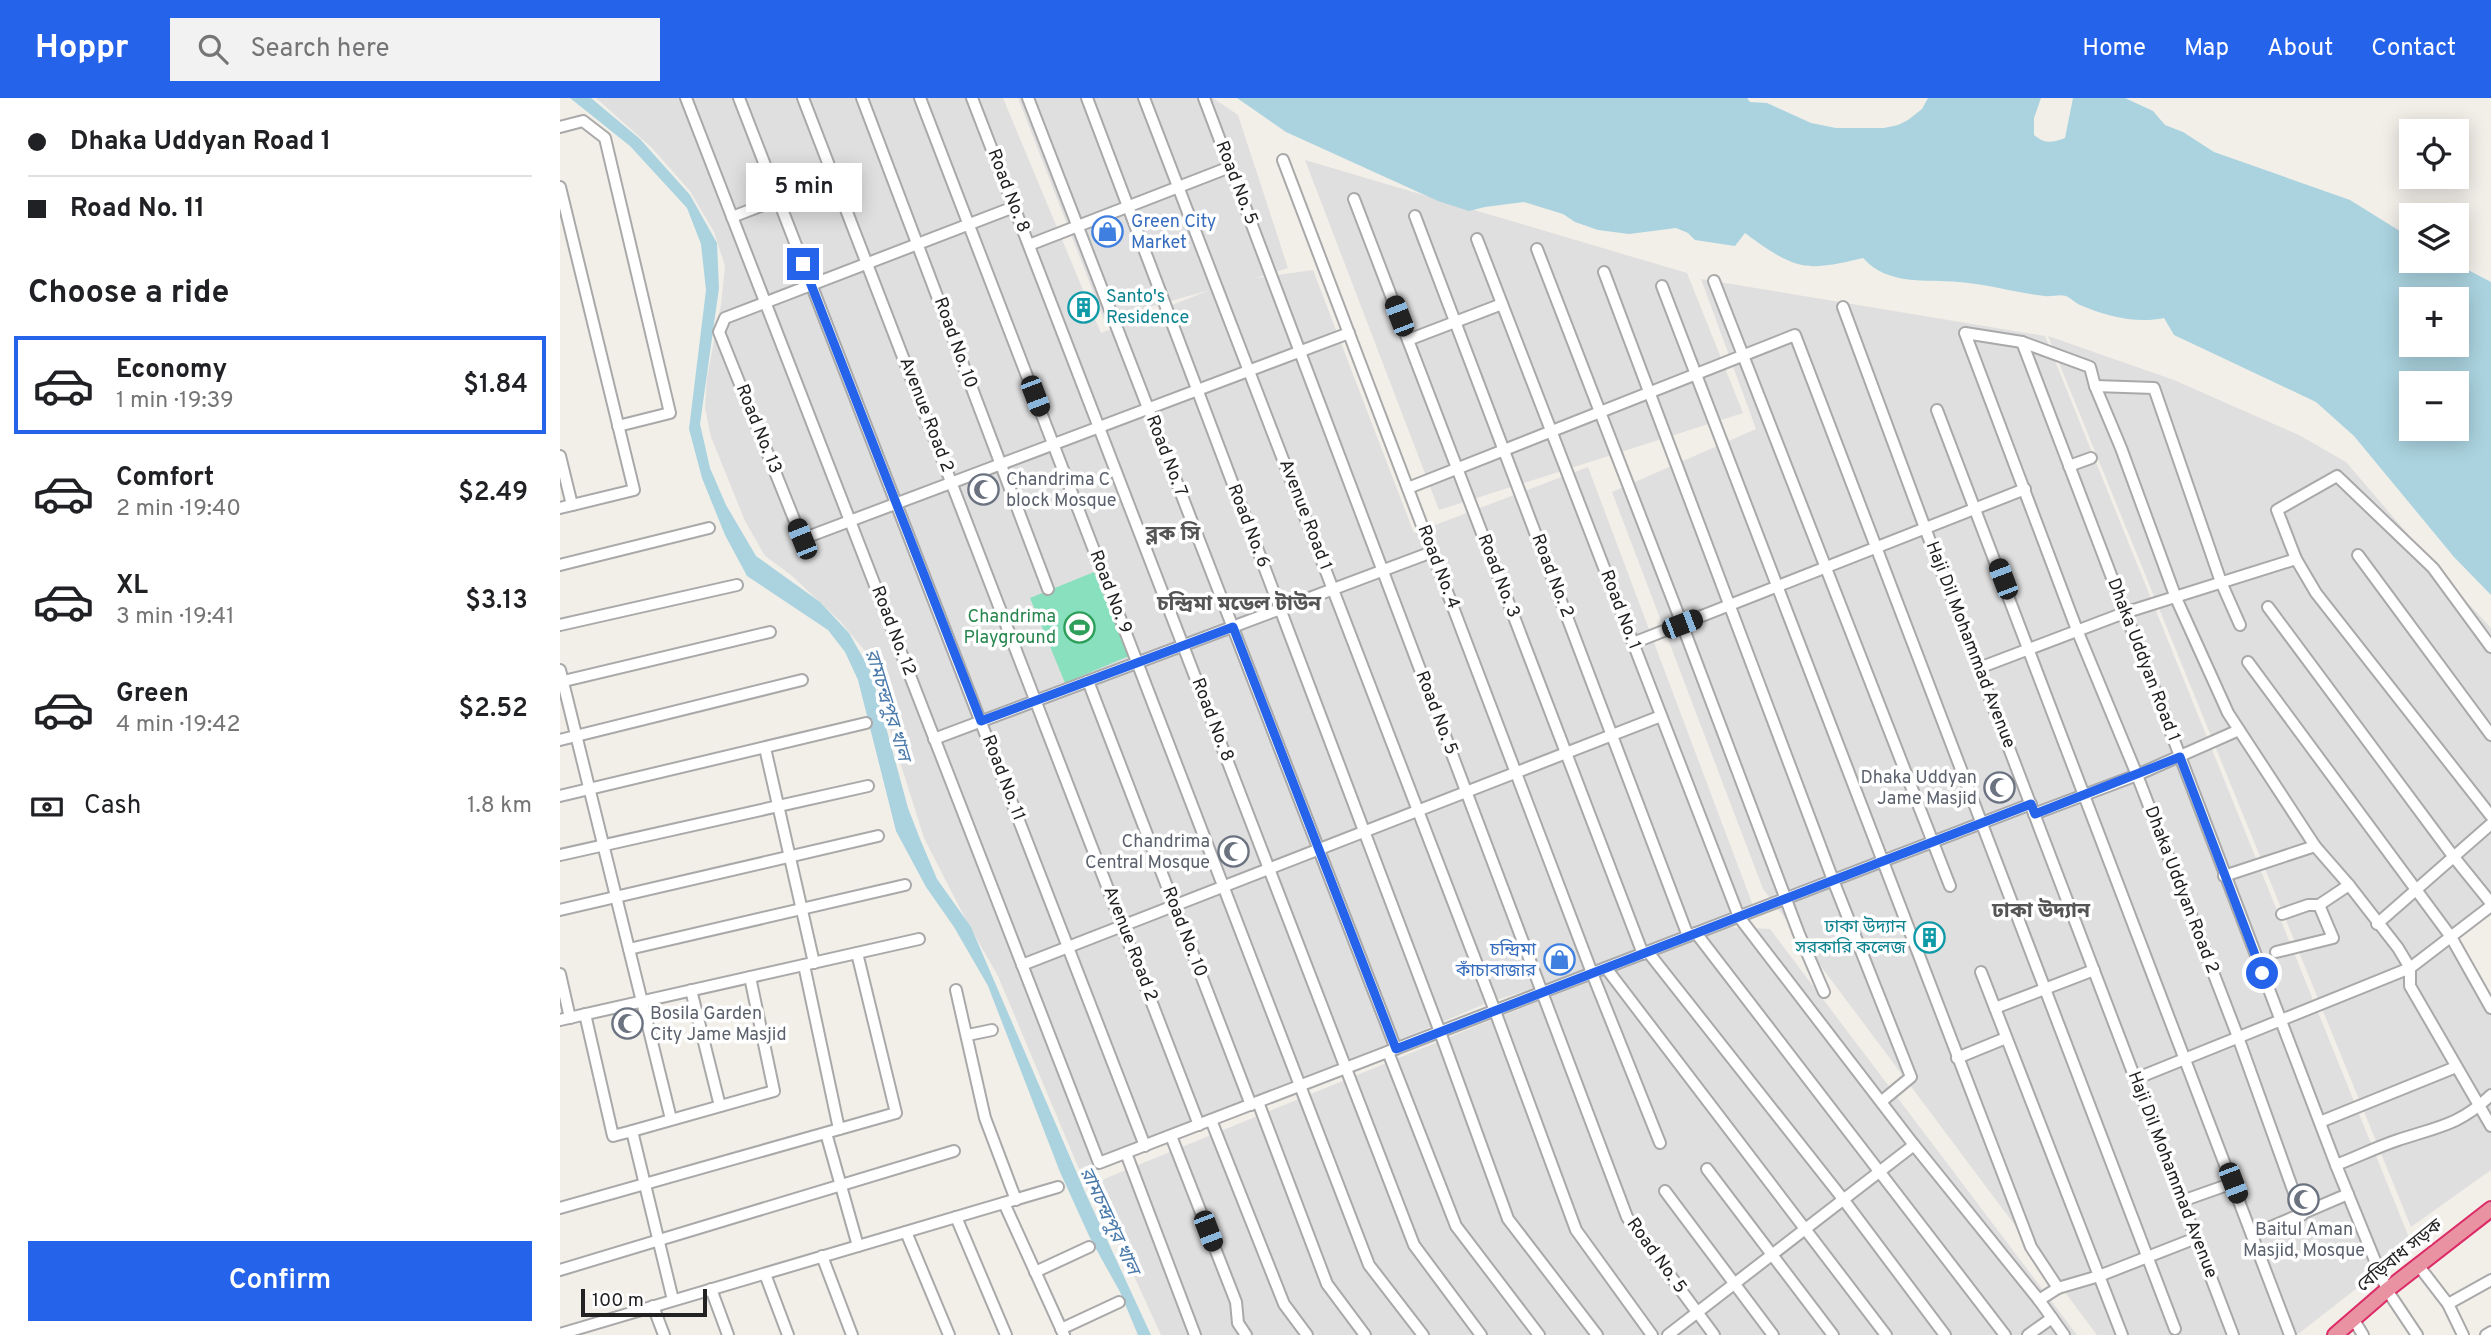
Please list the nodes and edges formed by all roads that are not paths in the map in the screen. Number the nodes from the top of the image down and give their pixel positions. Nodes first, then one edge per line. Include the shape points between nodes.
1 (686, 98) edge
2 (739, 98) edge
3 (803, 98) edge
4 (862, 98) edge
5 (920, 98) edge
6 (972, 98) edge
7 (1028, 98) edge
8 (1087, 98) edge
9 (1144, 98) edge
10 (1204, 98) edge
11 (560, 127) edge
12 (1283, 160) dead end
13 (1230, 167) junction
14 (560, 187) edge
15 (1179, 187) junction
16 (779, 199) junction
17 (1354, 199) dead end
18 (1128, 207) junction
19 (1014, 208) junction
20 (1415, 216) dead end
21 (732, 217) junction
22 (969, 225) junction
23 (1077, 227) junction
24 (1477, 239) dead end
25 (919, 244) junction
26 (1029, 246) junction
27 (1537, 249) dead end
28 (867, 264) junction
29 (1604, 272) dead end
30 (1714, 281) dead end
31 (812, 285) junction
32 (1662, 286) dead end
33 (765, 303) junction
34 (1502, 304) junction
35 (1843, 307) dead end
36 (1455, 322) junction
37 (1349, 333) junction
38 (1408, 340) junction
39 (2022, 342) junction
40 (1300, 351) junction
41 (1744, 355) junction
42 (1249, 370) junction
43 (1697, 373) junction
44 (2095, 386) junction
45 (1197, 390) junction
46 (1650, 392) junction
47 (1148, 408) junction
48 (1937, 410) dead end
49 (1600, 412) junction
50 (618, 426) junction
51 (1099, 427) junction
52 (1551, 431) junction
53 (1054, 444) junction
54 (1504, 450) junction
55 (560, 456) edge
56 (2091, 458) dead end
57 (1001, 464) junction
58 (2069, 466) junction
59 (1457, 468) junction
60 (952, 483) junction
61 (1408, 488) junction
62 (2025, 489) junction
63 (896, 504) junction
64 (572, 505) junction
65 (560, 508) edge
66 (1976, 508) junction
67 (850, 521) junction
68 (709, 528) dead end
69 (1925, 528) junction
70 (1876, 547) junction
71 (1432, 552) junction
72 (2358, 555) dead end
73 (2297, 559) junction
74 (560, 565) edge
75 (1826, 567) junction
76 (1383, 571) junction
77 (2221, 582) junction
78 (737, 584) dead end
79 (1776, 587) junction
80 (1048, 589) dead end
81 (1333, 589) junction
82 (2176, 597) junction
83 (1730, 605) junction
84 (2268, 607) dead end
85 (1280, 609) junction
86 (2124, 613) junction
87 (1682, 624) junction
88 (560, 625) edge
89 (2240, 625) dead end
90 (1233, 627) junction
91 (2077, 630) junction
92 (771, 632) dead end
93 (1633, 643) junction
94 (1183, 645) junction
95 (2491, 647) edge
96 (2030, 649) junction
97 (1138, 662) junction
98 (2248, 662) dead end
99 (1979, 668) junction
100 (561, 678) edge
101 (802, 680) dead end
102 (1087, 681) junction
103 (1036, 701) junction
104 (1661, 716) junction
105 (981, 721) junction
106 (866, 723) dead end
107 (2239, 730) junction
108 (1612, 735) junction
109 (2491, 735) edge
110 (576, 736) junction
111 (934, 739) junction
112 (560, 740) edge
113 (765, 748) junction
114 (1566, 753) junction
115 (2180, 757) junction
116 (1516, 772) junction
117 (2137, 775) junction
118 (869, 786) dead end
119 (589, 789) junction
120 (1466, 792) junction
121 (2085, 794) junction
122 (560, 796) edge
123 (778, 807) junction
124 (2033, 809) junction
125 (1418, 811) junction
126 (2491, 816) edge
127 (1982, 823) junction
128 (2491, 824) edge
129 (1364, 832) junction
130 (878, 836) dead end
131 (1933, 842) junction
132 (604, 846) junction
133 (2315, 846) junction
134 (1319, 849) junction
135 (560, 855) edge
136 (2453, 856) junction
137 (790, 857) junction
138 (1882, 862) junction
139 (1269, 869) junction
140 (2224, 876) junction
141 (1833, 880) junction
142 (905, 885) dead end
143 (2349, 885) junction
144 (1224, 886) junction
145 (1950, 886) dead end
146 (2416, 889) junction
147 (616, 897) junction
148 (1786, 899) junction
149 (2319, 905) junction
150 (2491, 905) edge
151 (1174, 906) junction
152 (802, 909) junction
153 (560, 910) edge
154 (2282, 914) dead end
155 (1739, 917) junction
156 (2377, 924) junction
157 (1123, 926) junction
158 (1692, 935) junction
159 (2451, 937) junction
160 (919, 939) dead end
161 (1068, 947) junction
162 (629, 949) junction
163 (2276, 952) dead end
164 (857, 953) junction
165 (1646, 953) junction
166 (809, 964) junction
167 (1022, 965) junction
168 (1606, 968) junction
169 (2410, 968) junction
170 (2094, 970) junction
171 (1981, 972) dead end
172 (1592, 973) junction
173 (560, 974) edge
174 (750, 977) junction
175 (2045, 989) junction
176 (691, 990) junction
177 (956, 990) dead end
178 (1824, 992) dead end
179 (1542, 993) junction
180 (642, 1001) junction
181 (1995, 1008) junction
182 (2491, 1008) edge
183 (1495, 1011) junction
184 (585, 1014) junction
185 (565, 1019) edge
186 (2280, 1021) junction
187 (992, 1030) dead end
188 (1440, 1032) junction
189 (968, 1035) junction
190 (2238, 1037) junction
191 (2006, 1038) junction
192 (1392, 1050) junction
193 (1957, 1058) junction
194 (2186, 1058) junction
195 (2456, 1067) junction
196 (1346, 1068) junction
197 (2135, 1079) junction
198 (1301, 1085) junction
199 (2491, 1095) edge
200 (1882, 1101) junction
201 (1254, 1103) junction
202 (720, 1106) junction
203 (2480, 1106) junction
204 (671, 1119) junction
205 (1211, 1120) junction
206 (2320, 1122) junction
207 (1199, 1125) junction
208 (2491, 1126) edge
209 (839, 1129) junction
210 (632, 1131) junction
211 (826, 1133) junction
212 (1171, 1136) junction
213 (1660, 1143) dead end
214 (1914, 1145) junction
215 (1145, 1146) junction
216 (954, 1151) dead end
217 (1126, 1153) junction
218 (2336, 1165) junction
219 (1707, 1169) dead end
220 (1880, 1171) junction
221 (2233, 1183) junction
222 (644, 1184) junction
223 (840, 1186) junction
224 (1058, 1187) dead end
225 (1665, 1191) dead end
226 (2348, 1194) junction
227 (1843, 1199) junction
228 (1016, 1200) junction
229 (2182, 1201) junction
230 (1004, 1203) junction
231 (560, 1208) edge
232 (2491, 1209) edge
233 (2302, 1214) junction
234 (956, 1217) junction
235 (1805, 1229) junction
236 (906, 1232) junction
237 (2252, 1235) junction
238 (2196, 1238) junction
239 (657, 1241) junction
240 (858, 1246) junction
241 (1089, 1247) dead end
242 (1772, 1255) junction
243 (822, 1256) junction
244 (2148, 1257) junction
245 (2418, 1265) junction
246 (560, 1270) edge
247 (1035, 1272) junction
248 (765, 1273) junction
249 (2099, 1276) junction
250 (2491, 1280) edge
251 (1735, 1283) junction
252 (2058, 1288) junction
253 (711, 1289) junction
254 (2387, 1290) junction
255 (673, 1300) junction
256 (2039, 1300) junction
257 (1119, 1302) dead end
258 (2448, 1304) junction
259 (653, 1306) junction
260 (1697, 1313) junction
261 (2052, 1318) junction
262 (2354, 1320) junction
263 (594, 1324) junction
264 (2175, 1329) dead end
265 (1062, 1332) edge
266 (2491, 1332) edge
267 (560, 1334) edge
268 (599, 1335) edge
269 (664, 1335) edge
270 (728, 1335) edge
271 (788, 1335) edge
272 (852, 1335) edge
273 (949, 1335) edge
274 (1006, 1335) edge
275 (1195, 1335) edge
276 (1246, 1335) edge
277 (1307, 1335) edge
278 (1365, 1335) edge
279 (1423, 1335) edge
280 (1481, 1335) edge
281 (1539, 1335) edge
282 (1597, 1335) edge
283 (1652, 1335) edge
284 (1668, 1335) edge
285 (1714, 1335) edge
286 (1773, 1335) edge
287 (1833, 1335) edge
288 (1886, 1335) edge
289 (1945, 1335) edge
290 (2005, 1335) edge
291 (2028, 1335) edge
292 (2064, 1335) edge
293 (2122, 1335) edge
294 (2233, 1335) edge
295 (2290, 1335) edge
296 (2335, 1335) edge
297 (2363, 1335) edge
298 (2417, 1335) edge
299 (2463, 1335) edge
300 (2486, 1335) edge

1 - 21 street, Road No. 12
2 - 16 street, Road No. 11
3 - 28 street, Avenue Road 2
4 - 25 street, Road No. 10
5 - 22 street, Road No. 9
6 - 19 street, Road No. 8
7 - 23 street, Road No. 7
8 - 18 street, Road No. 6
9 - 15 street, Avenue Road 1
10 - 13 street, Road No. 5
11 - 50 street via 583,121 605,138 670,413
12 - 37 street, Road No. 4
13 - 15 street
13 - 40 street, Road No. 5
14 - 50 street
15 - 18 street
15 - 42 street, Avenue Road 1
16 - 21 street
16 - 31 street, Road No. 11
17 - 38 street, Road No. 3
18 - 23 street
18 - 45 street, Road No. 6
19 - 22 street
19 - 26 street, Road No. 8
20 - 36 street, Road No. 2
21 - 33 street, Road No. 12
22 - 25 street
22 - 53 street, Road No. 9
23 - 26 street
23 - 47 street, Road No. 7
24 - 34 street, Road No. 1
25 - 28 street
25 - 57 street, Road No. 10
26 - 51 street, Road No. 8
27 - 49 street
28 - 31 street
28 - 60 street, Avenue Road 2
29 - 46 street
30 - 41 street
31 - 33 street
31 - 63 street, Road No. 11
32 - 43 street
33 - 67 street, Road No. 12
33 - 67 street, Road No. 13 via 725,318 719,332 802,539
34 - 36 street
34 - 52 street, Road No. 1
35 - 69 street, Haji Dil Mohammad Avenue
36 - 38 street
36 - 54 street, Road No. 2
37 - 40 street
37 - 61 street, Road No. 4
38 - 59 street, Road No. 3
39 - 44 street via 2090,367
39 - 58 street, Dhaka Uddyan Road 1
39 - 62 street, Dhaka Uddyan Road 2 via 1965,333
40 - 42 street
40 - 76 street, Road No. 5
41 - 43 street
41 - 70 street via 1795,335
41 - 75 street
42 - 45 street
42 - 81 street, Avenue Road 1
43 - 46 street
43 - 79 street
44 - 77 street via 2154,388
44 - 82 street
45 - 47 street
45 - 85 street, Road No. 6
46 - 49 street
46 - 83 street
47 - 51 street
47 - 90 street, Road No. 7
48 - 66 street
49 - 52 street
49 - 87 street
50 - 64 street via 634,490
51 - 53 street
51 - 94 street, Road No. 8
52 - 54 street
52 - 93 street, Road No. 1
53 - 57 street
53 - 97 street, Road No. 9
54 - 59 street
54 - 108 street, Road No. 2
55 - 64 street
56 - 58 street
57 - 60 street
57 - 80 street, Road No. 10
58 - 86 street, Dhaka Uddyan Road 1
59 - 61 street
59 - 114 street, Road No. 3
60 - 63 street
60 - 103 street, Avenue Road 2
61 - 71 street, Road No. 4
62 - 66 street
62 - 91 street, Dhaka Uddyan Road 2
63 - 67 street
63 - 105 street, Road No. 11
64 - 65 street
66 - 69 street
66 - 96 street
67 - 111 street, Road No. 12
68 - 74 street
69 - 70 street
69 - 99 street, Haji Dil Mohammad Avenue
70 - 75 street
70 - 127 street
71 - 76 street
71 - 116 street, Road No. 4
72 - 109 street
73 - 77 street
73 - 95 street via 2277,510 2337,476 2433,568
73 - 126 street via 2316,593
75 - 79 street
75 - 131 street
76 - 81 street
76 - 120 street, Road No. 5
77 - 82 street
77 - 89 street
78 - 88 street
79 - 83 street
79 - 138 street
81 - 85 street
81 - 125 street, Avenue Road 1
82 - 86 street
82 - 107 street
83 - 87 street
83 - 141 street
84 - 136 street
85 - 90 street
85 - 129 street, Road No. 6
86 - 91 street
86 - 115 street, Dhaka Uddyan Road 1
87 - 93 street
87 - 148 street
90 - 94 street
90 - 134 street, Road No. 7
91 - 96 street
91 - 117 street, Dhaka Uddyan Road 2
92 - 100 street
93 - 104 street, Road No. 1
94 - 97 street
94 - 139 street, Road No. 8
96 - 99 street
96 - 121 street
97 - 102 street
97 - 144 street, Road No. 9
98 - 146 street
99 - 124 street, Haji Dil Mohammad Avenue
100 - 110 street
101 - 110 street
102 - 103 street
102 - 151 street, Road No. 10
103 - 105 street
103 - 157 street, Avenue Road 2
104 - 108 street
104 - 155 street, Road No. 1
105 - 111 street
105 - 161 street, Road No. 11
106 - 113 street
107 - 115 street
107 - 133 street
108 - 114 street
108 - 158 street, Road No. 2
110 - 112 street
110 - 119 street
111 - 167 street, Road No. 12
113 - 119 street
113 - 123 street
114 - 116 street
114 - 165 street, Road No. 3
115 - 117 street
115 - 140 street, Dhaka Uddyan Road 1
116 - 120 street
116 - 172 street, Road No. 4
117 - 121 street
117 - 190 street, Dhaka Uddyan Road 2
118 - 123 street
119 - 122 street
119 - 132 street
120 - 125 street
120 - 179 street, Road No. 5
121 - 124 street
121 - 194 street
123 - 132 street
123 - 137 street
124 - 127 street
124 - 170 street, Haji Dil Mohammad Avenue
125 - 129 street
125 - 183 street, Avenue Road 1
127 - 131 street
127 - 175 street
128 - 136 street
129 - 134 street
129 - 188 street, Road No. 6
130 - 137 street
131 - 138 street
131 - 145 street
132 - 135 street
132 - 147 street
133 - 140 street
133 - 143 street
134 - 139 street
134 - 192 street, Road No. 7
136 - 146 street
136 - 150 street
137 - 147 street
137 - 152 street
138 - 141 street
138 - 193 street
139 - 144 street
139 - 196 street, Road No. 8
140 - 186 street, Dhaka Uddyan Road 1
141 - 148 street
141 - 200 street via 1911,1077
142 - 152 street
143 - 149 street
143 - 156 street
144 - 151 street
144 - 198 street, Road No. 9
146 - 156 street
146 - 159 street
147 - 153 street
147 - 162 street
148 - 155 street
148 - 178 street
149 - 154 street
149 - 163 street via 2333,938
150 - 159 street
151 - 157 street
151 - 201 street, Road No. 10
152 - 162 street
152 - 166 street
155 - 158 street
155 - 200 street, Road No. 1
156 - 169 street
157 - 161 street
157 - 207 street, Avenue Road 2
158 - 165 street
158 - 220 street, Road No. 2
159 - 169 street
159 - 182 street
160 - 164 street
161 - 167 street
161 - 215 street, Road No. 11
162 - 180 street
164 - 166 street
164 - 209 street via 896,1114
165 - 168 street
165 - 227 street, Road No. 3
166 - 174 street
166 - 209 street
167 - 217 street, Road No. 12 via 1099,1163
168 - 172 street
168 - 235 street
169 - 186 street
169 - 195 street via 2410,986
170 - 175 street
170 - 197 street, Haji Dil Mohammad Avenue
171 - 181 street
172 - 179 street
172 - 213 street, Road No. 4
173 - 185 street
174 - 176 street
174 - 202 street via 774,1091
175 - 181 street
175 - 244 street
176 - 180 street
176 - 202 street
177 - 189 street
179 - 183 street
179 - 260 street, Road No. 5 via 1627,1217
180 - 184 street
180 - 204 street
181 - 191 street
183 - 188 street
183 - 283 street, Avenue Road 1 via 1576,1230
184 - 185 street
184 - 210 street via 613,1136
186 - 190 street
186 - 206 street, Dhaka Uddyan Road 1
187 - 189 street
188 - 192 street
188 - 282 street, Road No. 6 via 1508,1219
189 - 228 street via 985,1118
190 - 194 street
190 - 233 street, Dhaka Uddyan Road 2
191 - 193 street
191 - 249 street
192 - 196 street
192 - 281 street, Road No. 7 via 1456,1226
193 - 252 street via 2031,1247
194 - 197 street
194 - 221 street
195 - 203 street
195 - 206 street
196 - 198 street
196 - 280 street, Road No. 8 via 1414,1245
197 - 229 street, Haji Dil Mohammad Avenue
198 - 201 street
198 - 279 street, Road No. 9 via 1369,1265
199 - 203 street
200 - 214 street, Road No. 1
201 - 205 street
201 - 278 street, Road No. 10 via 1327,1284
202 - 204 street
203 - 208 street
203 - 218 street via 2451,1124
204 - 210 street
205 - 207 street
205 - 277 street via 1284,1304
206 - 218 street, Dhaka Uddyan Road 1
207 - 212 street
209 - 211 street
210 - 222 street
211 - 222 street
211 - 223 street
212 - 215 street
212 - 276 street
214 - 220 street
214 - 256 street, Road No. 1
215 - 217 street
216 - 223 street
217 - 275 street
218 - 226 street, Dhaka Uddyan Road 1
219 - 242 street
220 - 227 street
220 - 290 street, Road No. 2
221 - 229 street
221 - 237 street
222 - 231 street
222 - 239 street
223 - 239 street
223 - 240 street
224 - 228 street
225 - 251 street
226 - 233 street
226 - 254 street, Dhaka Uddyan Road 1
227 - 235 street
227 - 289 street, Road No. 3
228 - 230 street
229 - 238 street, Haji Dil Mohammad Avenue
230 - 234 street
230 - 247 street
232 - 245 highway, বেড়িবাধ সড়ক
233 - 237 street
234 - 236 street
234 - 274 street
235 - 242 street
235 - 288 street
236 - 240 street
236 - 273 street
237 - 295 street
238 - 244 street
238 - 294 street, Haji Dil Mohammad Avenue
239 - 246 street
239 - 255 street
240 - 243 street
241 - 247 street
242 - 251 street
242 - 287 street
243 - 248 street
243 - 272 street
244 - 249 street
244 - 264 street
245 - 254 highway, বেড়িবাধ সড়ক
245 - 258 street
247 - 265 street
248 - 253 street
248 - 271 street
249 - 252 street
249 - 293 street
250 - 258 street
251 - 260 street
251 - 286 street
252 - 256 street
253 - 255 street
253 - 270 street
254 - 262 highway, বেড়িবাধ সড়ক
254 - 298 street, Dhaka Uddyan Road 1
255 - 259 street
256 - 261 street, Road No. 1
257 - 265 street
258 - 299 street
259 - 263 street
259 - 269 street
260 - 284 street
260 - 285 street, Road No. 5
261 - 291 street
261 - 292 street, Road No. 1
262 - 296 highway, বেড়িবাধ সড়ক
262 - 297 street
263 - 267 street
263 - 268 street
266 - 300 street

